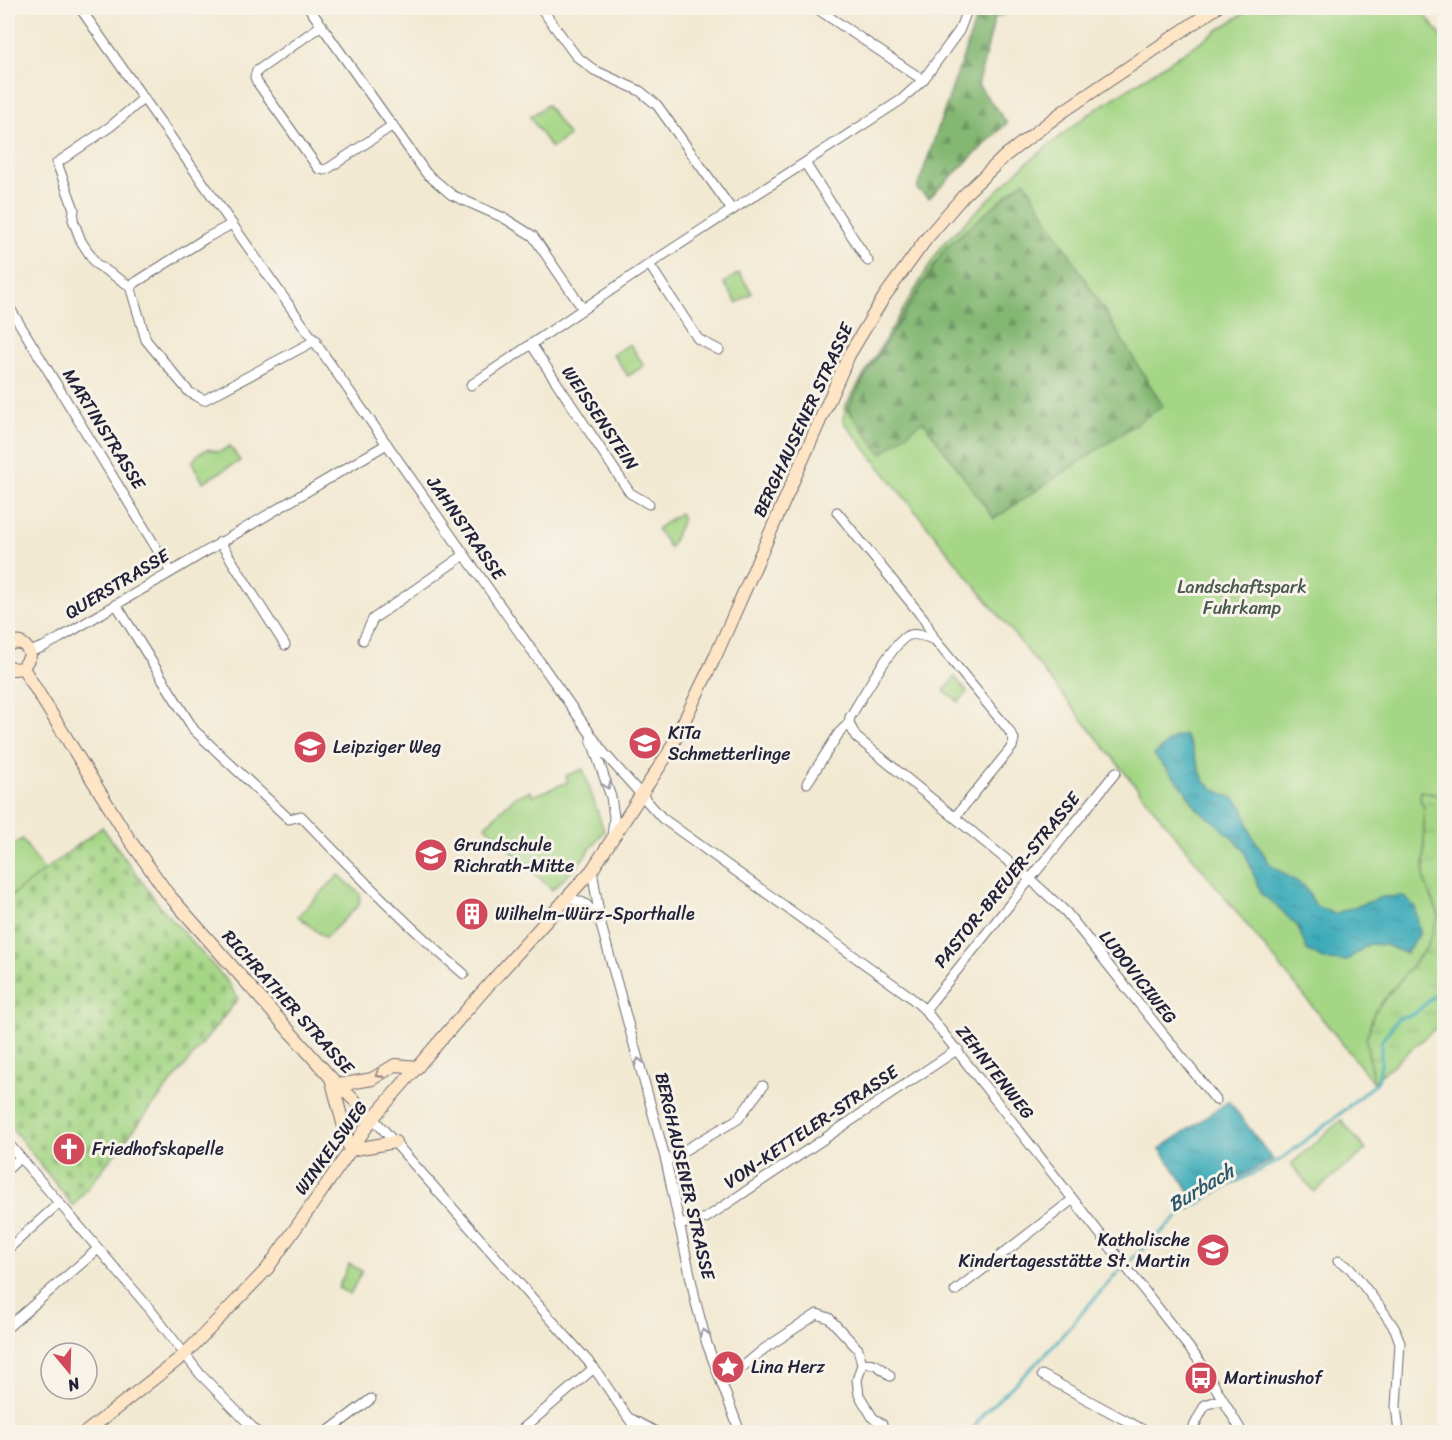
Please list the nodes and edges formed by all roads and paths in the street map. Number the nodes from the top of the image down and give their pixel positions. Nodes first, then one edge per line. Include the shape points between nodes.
1 (80, 8) edge
2 (309, 8) edge
3 (541, 8) edge
4 (816, 8) edge
5 (968, 8) edge
6 (1216, 8) edge
7 (322, 25) junction
8 (923, 80) junction
9 (144, 98) junction
10 (393, 125) junction
11 (805, 163) junction
12 (732, 210) junction
13 (232, 224) junction
14 (868, 261) dead end
15 (649, 264) junction
16 (130, 286) junction
17 (8, 305) edge
18 (583, 309) junction
19 (316, 340) junction
20 (531, 344) junction
21 (719, 350) dead end
22 (471, 385) dead end
23 (387, 444) junction
24 (649, 504) dead end
25 (837, 512) dead end
26 (220, 542) junction
27 (464, 555) junction
28 (171, 572) junction
29 (116, 604) junction
30 (363, 640) dead end
31 (934, 640) junction
32 (8, 644) edge
33 (285, 645) dead end
34 (29, 652) junction
35 (8, 666) edge
36 (23, 668) junction
37 (849, 723) junction
38 (589, 734) junction
39 (1116, 772) dead end
40 (807, 783) dead end
41 (642, 796) junction
42 (955, 817) junction
43 (612, 839) junction
44 (592, 870) junction
45 (1030, 879) junction
46 (567, 898) junction
47 (601, 925) junction
48 (464, 974) dead end
49 (925, 1010) junction
50 (958, 1049) junction
51 (418, 1067) junction
52 (335, 1081) junction
53 (763, 1086) dead end
54 (1216, 1100) dead end
55 (373, 1118) junction
56 (395, 1142) junction
57 (8, 1143) edge
58 (350, 1150) junction
59 (20, 1158) junction
60 (666, 1161) junction
61 (8, 1169) edge
62 (1072, 1200) junction
63 (58, 1204) junction
64 (679, 1225) junction
65 (8, 1249) edge
66 (98, 1249) junction
67 (1338, 1261) dead end
68 (955, 1291) dead end
69 (8, 1327) edge
70 (184, 1355) junction
71 (862, 1364) junction
72 (594, 1368) junction
73 (890, 1376) dead end
74 (1042, 1376) dead end
75 (722, 1384) junction
76 (371, 1399) dead end
77 (1223, 1399) junction
78 (629, 1418) junction
79 (882, 1425) dead end
80 (86, 1432) edge
81 (257, 1432) edge
82 (327, 1432) edge
83 (519, 1432) edge
84 (638, 1432) edge
85 (656, 1432) edge
86 (740, 1432) edge
87 (1147, 1432) edge
88 (1191, 1432) edge
89 (1242, 1432) edge
90 (1399, 1432) edge

1 - 9 street, JAHNSTRASSE
2 - 7 street
3 - 12 street via 576,56 657,105
4 - 8 street
5 - 8 street via 959,31
6 - 41 main road, BERGHAUSENER STRASSE via 1006,155 927,237 849,355 699,693
7 - 10 street
7 - 10 street via 257,71 255,77 264,92 318,168 324,170
8 - 11 street via 901,100
9 - 13 street, JAHNSTRASSE
9 - 16 street via 57,163 81,241 96,264
10 - 18 street via 426,173 452,195 533,236
11 - 12 street
11 - 14 street
12 - 15 street
13 - 16 street
13 - 19 street, JAHNSTRASSE
15 - 18 street
15 - 21 street via 698,339
16 - 19 street via 146,340 189,392 204,400
17 - 28 street, MARTINSTRASSE
18 - 20 street
19 - 23 street, JAHNSTRASSE
20 - 22 street
20 - 24 street, WEISSENSTEIN via 630,493
23 - 26 street, QUERSTRASSE
23 - 27 street, JAHNSTRASSE
25 - 31 street via 924,619
26 - 28 street, QUERSTRASSE
26 - 33 street
27 - 30 street via 373,619
27 - 38 street, JAHNSTRASSE
28 - 29 street, QUERSTRASSE
29 - 34 street, QUERSTRASSE
29 - 48 street via 194,730 289,819 301,816 348,866
31 - 37 street via 907,636 894,649
31 - 42 street via 1014,739 1012,747
32 - 34 main road via 18,642
34 - 36 main road via 29,661
35 - 36 main road
36 - 52 main road, RICHRATHER STRASSE via 129,839 168,894
37 - 40 street
37 - 42 street, LUDOVICIWEG via 856,736
38 - 41 street, JAHNSTRASSE
38 -> 43 street, JAHNSTRASSE via 611,797
39 - 45 street, PASTOR-BREUER-STRASSE
41 - 43 main road, BERGHAUSENER STRASSE
41 - 49 street, ZEHNTENWEG via 662,818
42 - 45 street, LUDOVICIWEG
43 - 44 main road, BERGHAUSENER STRASSE
44 - 46 main road, WINKELSWEG
44 - 47 street, BERGHAUSENER STRASSE
45 - 49 street, PASTOR-BREUER-STRASSE
45 - 54 street, LUDOVICIWEG via 1066,912
46 - 47 street, BERGHAUSENER STRASSE via 590,906
46 - 51 main road, WINKELSWEG
60 -> 47 street, BERGHAUSENER STRASSE
49 - 50 street, ZEHNTENWEG
50 - 62 street, ZEHNTENWEG
50 - 64 street, VON-KETTELER-STRASSE via 706,1218
51 -> 52 main road via 395,1065 372,1079
51 - 55 main road, WINKELSWEG
52 - 55 main road, RICHRATHER STRASSE
52 - 58 main road
53 - 60 street via 738,1119
55 - 56 street, RICHRATHER STRASSE
55 - 58 main road, WINKELSWEG
56 - 58 main road
56 - 72 street, RICHRATHER STRASSE
57 - 59 street
58 - 70 main road, WINKELSWEG via 267,1269
59 - 61 street
59 - 63 street
60 - 64 street, BERGHAUSENER STRASSE
62 - 68 street
62 - 77 street, ZEHNTENWEG via 1201,1363
63 - 65 street
63 - 66 street
75 -> 64 street, BERGHAUSENER STRASSE via 707,1344
66 - 69 street
66 - 70 street
67 - 90 street via 1350,1268 1383,1311 1400,1343 1396,1406
70 - 80 main road, WINKELSWEG
70 - 81 street
71 - 73 street via 878,1365
71 - 75 street via 858,1349 830,1317 817,1314 764,1349
71 - 79 street via 857,1380 859,1395
72 - 78 street, RICHRATHER STRASSE
72 - 83 street
74 - 87 street
75 - 86 street, BERGHAUSENER STRASSE
76 - 82 street
77 - 88 street via 1205,1406
77 - 89 street, ZEHNTENWEG
78 - 84 street, RICHRATHER STRASSE
78 - 85 street, RICHRATHER STRASSE

